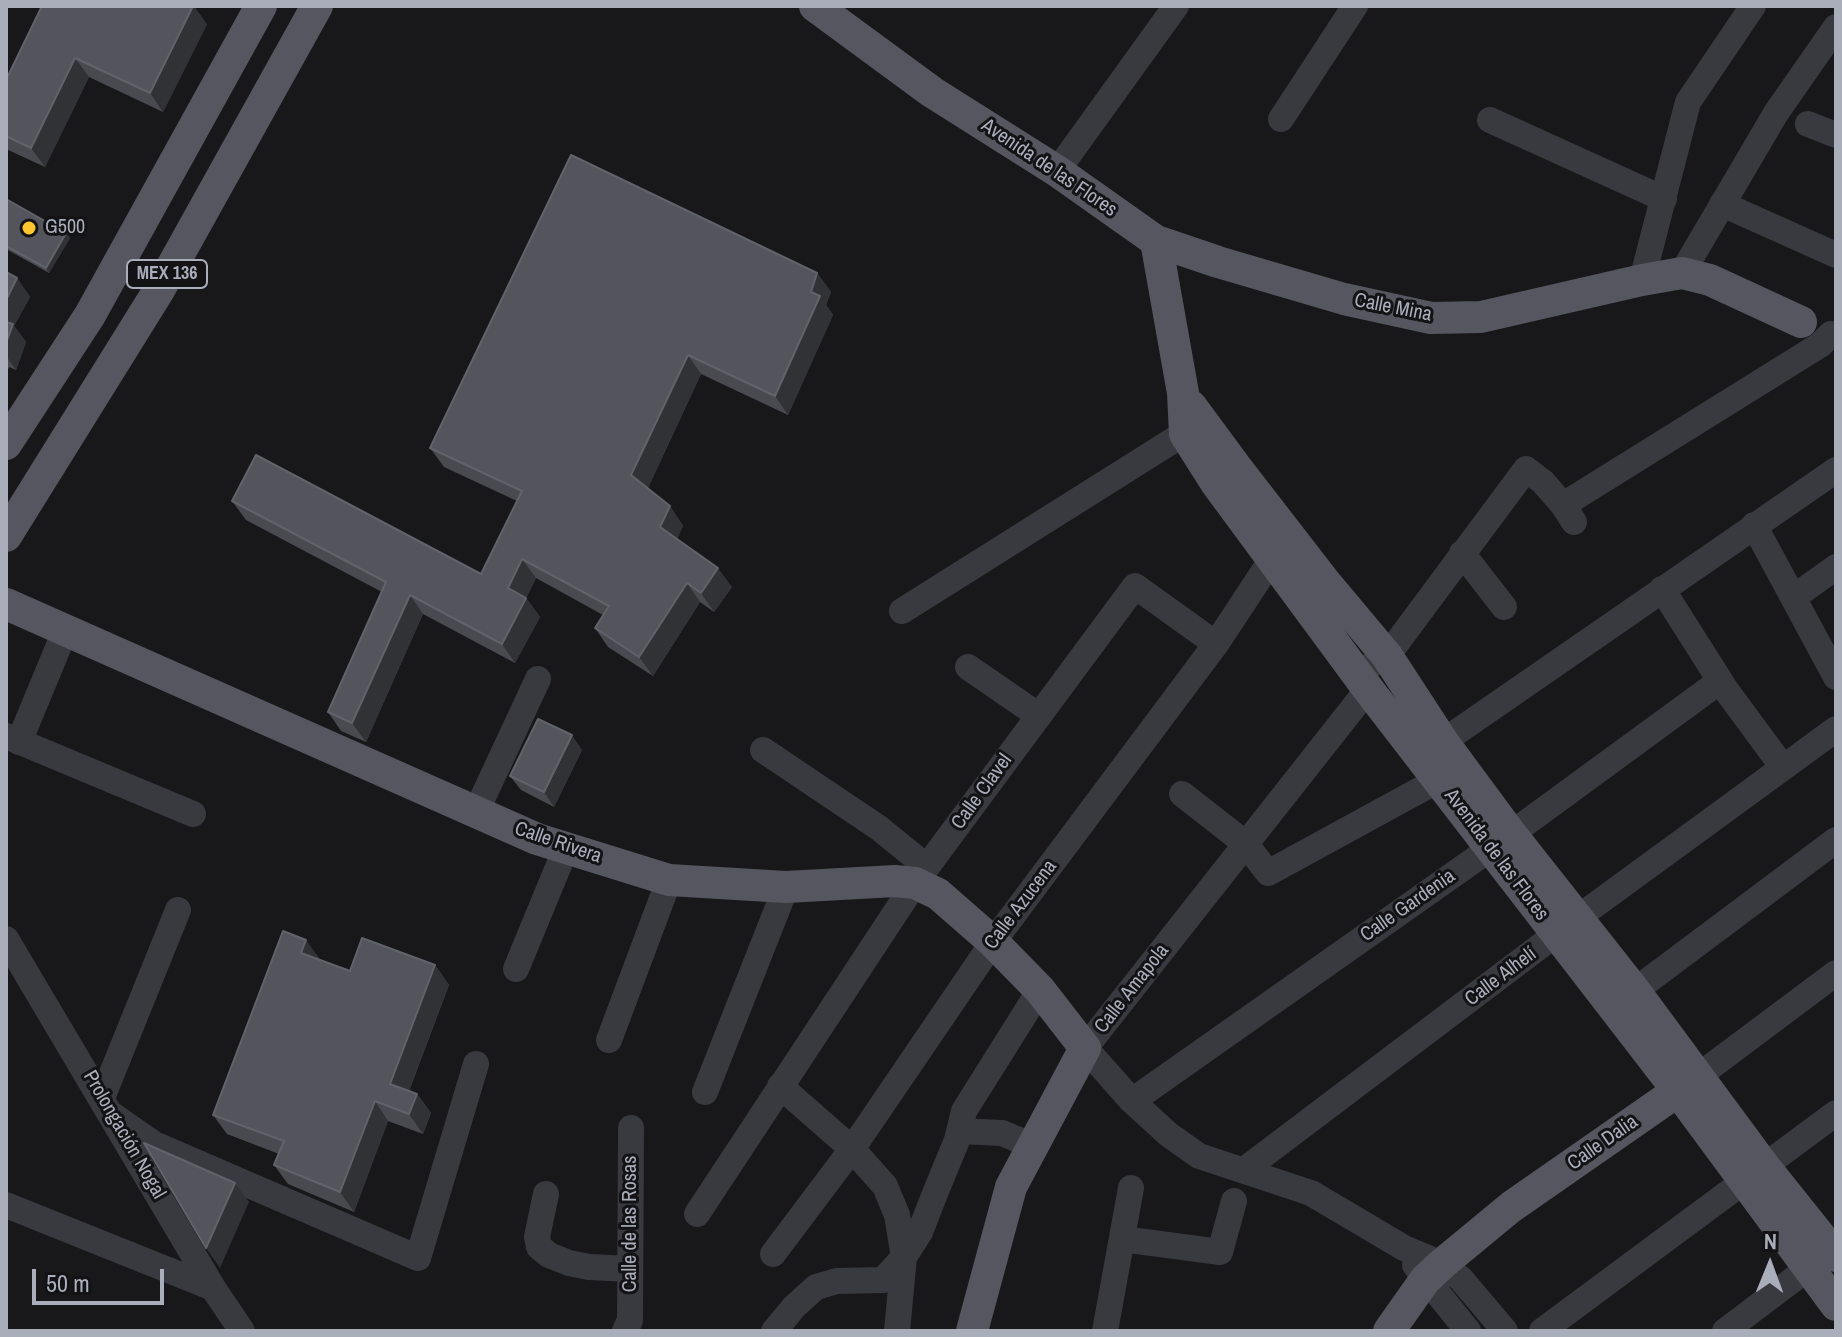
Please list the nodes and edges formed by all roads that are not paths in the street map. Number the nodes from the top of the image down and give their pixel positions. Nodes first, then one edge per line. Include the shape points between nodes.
1 (261, 6) edge
2 (317, 6) edge
3 (815, 6) edge
4 (1176, 6) edge
5 (1355, 6) edge
6 (1753, 6) edge
7 (1836, 27) edge
8 (1281, 119) dead end
9 (1490, 120) dead end
10 (1808, 124) dead end
11 (1836, 135) edge
12 (1057, 171) junction
13 (1664, 199) junction
14 (1722, 204) junction
15 (1156, 241) junction
16 (1836, 255) edge
17 (1682, 273) junction
18 (1642, 280) junction
19 (1825, 339) edge
20 (1194, 428) junction
21 (6, 444) edge
22 (1836, 470) edge
23 (1754, 525) junction
24 (6, 536) edge
25 (1462, 553) junction
26 (1272, 559) junction
27 (1836, 567) edge
28 (1662, 589) junction
29 (1313, 590) junction
30 (1794, 597) junction
31 (6, 604) edge
32 (1504, 607) dead end
33 (902, 611) dead end
34 (65, 631) junction
35 (1216, 644) junction
36 (1387, 656) junction
37 (968, 667) dead end
38 (1836, 677) edge
39 (538, 679) dead end
40 (1363, 681) junction
41 (1720, 681) junction
42 (1039, 716) junction
43 (1836, 729) edge
44 (13, 739) edge
45 (763, 750) dead end
46 (1435, 759) junction
47 (1782, 766) junction
48 (1182, 794) dead end
49 (476, 812) junction
50 (193, 814) dead end
51 (1836, 840) edge
52 (1501, 841) junction
53 (1246, 844) junction
54 (566, 848) junction
55 (921, 875) junction
56 (669, 880) junction
57 (786, 887) junction
58 (178, 910) dead end
59 (1566, 927) junction
60 (6, 939) edge
61 (993, 942) junction
62 (516, 969) dead end
63 (1836, 973) edge
64 (1040, 990) junction
65 (1624, 999) junction
66 (609, 1040) dead end
67 (1085, 1048) junction
68 (476, 1064) dead end
69 (1688, 1084) junction
70 (780, 1086) junction
71 (705, 1092) dead end
72 (1132, 1101) junction
73 (107, 1106) junction
74 (1836, 1113) edge
75 (631, 1128) dead end
76 (960, 1131) junction
77 (1033, 1146) junction
78 (852, 1149) junction
79 (1244, 1170) junction
80 (1753, 1174) junction
81 (1131, 1188) dead end
82 (546, 1194) dead end
83 (1234, 1201) dead end
84 (6, 1205) edge
85 (697, 1214) dead end
86 (1122, 1239) junction
87 (773, 1254) dead end
88 (1828, 1256) edge
89 (904, 1257) junction
90 (630, 1269) junction
91 (1434, 1272) junction
92 (213, 1288) junction
93 (1836, 1305) edge
94 (632, 1327) edge
95 (242, 1331) edge
96 (774, 1331) edge
97 (897, 1331) edge
98 (972, 1331) edge
99 (1105, 1331) edge
100 (1389, 1331) edge
101 (1468, 1331) edge
102 (1505, 1331) edge
103 (1542, 1331) edge
104 (1725, 1331) edge

1 - 21 main road, MEX 136 via 90,315
2 - 24 main road, MEX 136 via 159,290
3 - 12 main road, Avenida de las Flores via 932,92
4 - 12 street
5 - 8 street
6 - 13 street via 1688,102
7 - 14 street
9 - 13 street
10 - 11 street
12 - 15 main road, Avenida de las Flores
13 - 18 street
14 - 16 street
14 - 17 street
15 - 18 main road, Calle Mina via 1344,299 1431,318 1481,317
15 - 20 main road, Avenida de las Flores
17 - 18 main road, Calle Mina
17 - 19 main road via 1710,280
19 - 25 street via 1569,513 1526,469
20 - 26 main road, Avenida de las Flores via 1216,483
20 - 29 main road, Avenida de las Flores
20 - 33 street
22 - 23 street
23 - 28 street
23 - 30 street
25 - 32 street
25 - 36 street
26 - 29 main road, Avenida de las Flores
26 - 35 street, Calle Azucena
27 - 30 street
28 - 41 street
28 - 46 street
29 - 36 main road, Avenida de las Flores
29 - 40 main road, Avenida de las Flores
30 - 38 street
31 - 34 main road, Calle Rivera
34 - 44 street
34 - 49 main road, Calle Rivera
35 - 42 street, Calle Clavel via 1135,586
35 - 61 street, Calle Azucena
36 - 40 street
36 - 46 main road, Avenida de las Flores
37 - 42 street
39 - 49 street
40 - 46 main road, Avenida de las Flores
40 - 53 street, Calle Amapola
41 - 47 street
41 - 52 street, Calle Gardenia
42 - 55 street, Calle Clavel
43 - 47 street, Calle Alhelí
44 - 50 street
45 - 55 street via 879,828
46 - 52 main road, Avenida de las Flores
46 - 53 street via 1268,873
47 - 59 street, Calle Alhelí
48 - 53 street
49 - 54 main road, Calle Rivera
51 - 65 street
52 - 59 main road, Avenida de las Flores
52 - 72 street, Calle Gardenia
53 - 67 street, Calle Amapola
54 - 56 main road, Calle Rivera
54 - 62 street
55 - 57 main road, Calle Rivera
55 - 61 main road, Calle Rivera
55 - 70 street, Calle Clavel
56 - 57 main road, Calle Rivera
56 - 66 street
57 - 71 street
58 - 73 street
59 - 65 main road, Avenida de las Flores
59 - 79 street, Calle Alhelí
60 - 73 street, Prolongación Nogal
61 - 64 main road, Calle Rivera
61 - 78 street, Calle Azucena
63 - 69 street, Calle Dalia
64 - 67 main road, Calle Rivera
64 - 76 street via 964,1111
65 - 69 main road, Avenida de las Flores
67 - 72 street
67 - 77 main road, Calle Amapola
68 - 73 street via 418,1258 154,1144
69 - 80 main road, Avenida de las Flores
69 - 91 main road, Calle Dalia via 1511,1207
70 - 78 street
70 - 85 street, Calle Clavel
72 - 79 street via 1199,1156
73 - 92 street, Prolongación Nogal
74 - 80 street
75 - 90 street, Calle de las Rosas
76 - 77 street via 1002,1133
76 - 89 street via 920,1232
77 - 98 main road, Calle Amapola via 1011,1187
78 - 87 street, Calle Azucena
78 - 89 street via 885,1186 897,1215
79 - 91 street via 1311,1193
80 - 88 main road, Avenida de las Flores
80 - 103 street
81 - 86 street
82 - 90 street via 539,1247 569,1263
83 - 86 street via 1220,1252
84 - 92 street
86 - 99 street
88 - 93 main road, Avenida de las Flores
88 - 104 street
89 - 96 street via 883,1280 816,1287
89 - 97 street
90 - 94 street, Calle de las Rosas
91 - 100 main road, Calle Dalia
91 - 101 street
91 - 102 street via 1461,1279
92 - 95 street, Prolongación Nogal

